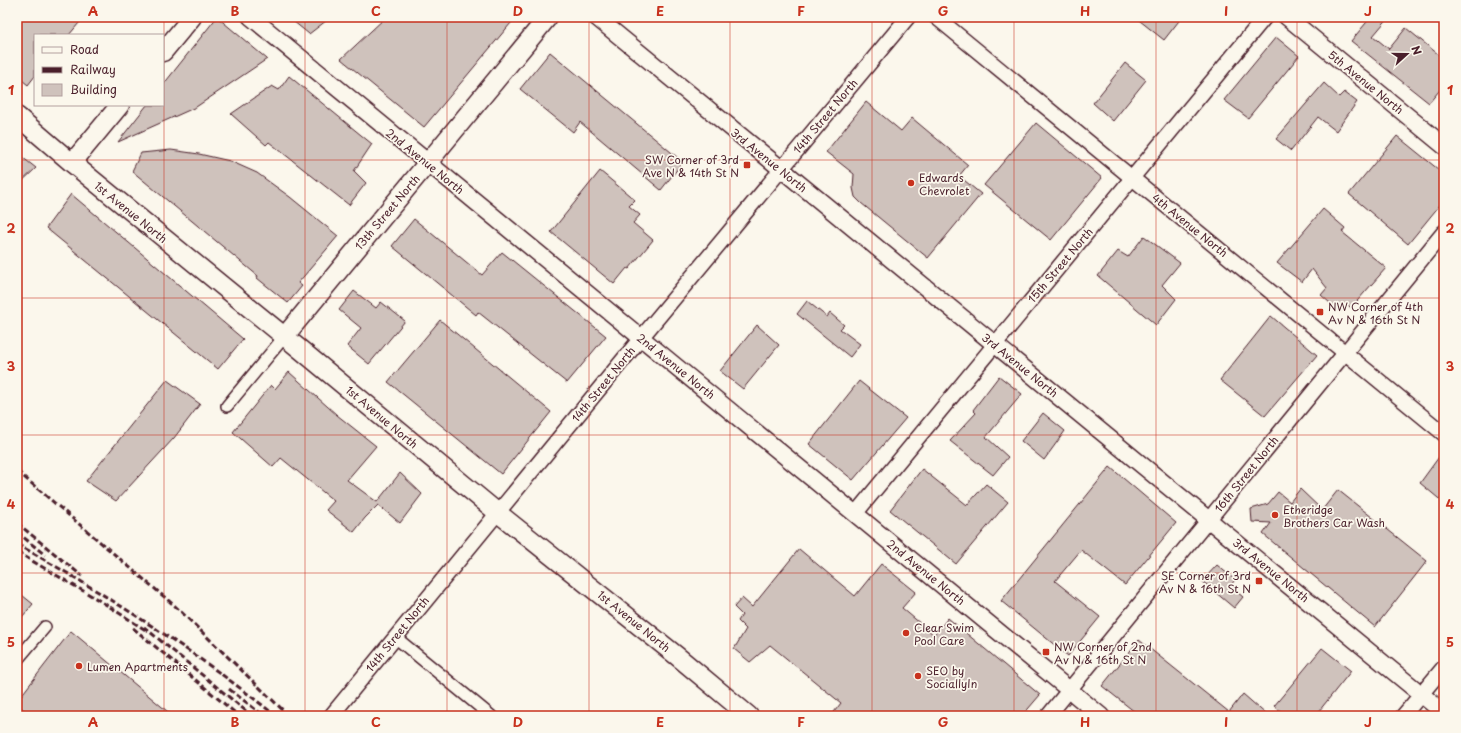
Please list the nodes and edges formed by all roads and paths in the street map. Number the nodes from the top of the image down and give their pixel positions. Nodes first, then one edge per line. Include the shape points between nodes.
1 (192, 17) edge
2 (250, 17) edge
3 (548, 17) edge
4 (596, 17) edge
5 (908, 17) edge
6 (936, 17) edge
7 (1265, 17) edge
8 (1287, 17) edge
9 (164, 51) edge
10 (119, 106) edge
11 (17, 116) edge
12 (1444, 146) edge
13 (72, 163) junction
14 (428, 163) junction
15 (781, 170) junction
16 (1132, 178) junction
17 (1444, 232) edge
18 (284, 337) junction
19 (641, 338) junction
20 (994, 344) junction
21 (1345, 353) junction
22 (227, 406) dead end
23 (1444, 434) edge
24 (498, 513) junction
25 (855, 514) junction
26 (1209, 519) junction
27 (45, 627) dead end
28 (395, 637) junction
29 (17, 660) edge
30 (1444, 666) edge
31 (1070, 690) junction
32 (1421, 694) junction
33 (1444, 712) edge
34 (331, 716) edge
35 (491, 716) edge
36 (749, 716) edge
37 (1048, 716) edge
38 (1101, 716) edge
39 (1403, 716) edge

1 - 9 main road
2 - 14 main road, 2nd Avenue North
3 - 14 main road, 13th Street North
4 - 15 main road, 3rd Avenue North
5 - 15 street, 14th Street North
6 - 16 street, 4th Avenue North
7 - 16 street, 15th Street North
8 - 12 main road, 5th Avenue North
10 - 13 main road
11 - 13 main road, 1st Avenue North
13 - 18 main road, 1st Avenue North
14 - 18 main road, 13th Street North
14 - 19 main road, 2nd Avenue North
15 - 19 street, 14th Street North
15 - 20 main road, 3rd Avenue North
16 - 20 street, 15th Street North
16 - 21 street, 4th Avenue North
17 - 21 street, 16th Street North
18 - 22 street, 13th Street North
18 - 24 main road, 1st Avenue North
19 - 24 street, 14th Street North
19 - 25 main road, 2nd Avenue North
20 - 25 street, 15th Street North
20 - 26 main road, 3rd Avenue North
21 - 23 street, 4th Avenue North
21 - 26 street, 16th Street North
24 - 28 street, 14th Street North
24 - 36 main road, 1st Avenue North
25 - 31 main road, 2nd Avenue North
26 - 31 street, 16th Street North
26 - 32 main road, 3rd Avenue North
27 - 29 street
28 - 34 street, 14th Street North
28 - 35 street
30 - 32 street
31 - 37 street, 16th Street North
31 - 38 main road, 2nd Avenue North
32 - 33 main road, 3rd Avenue North
32 - 39 street

